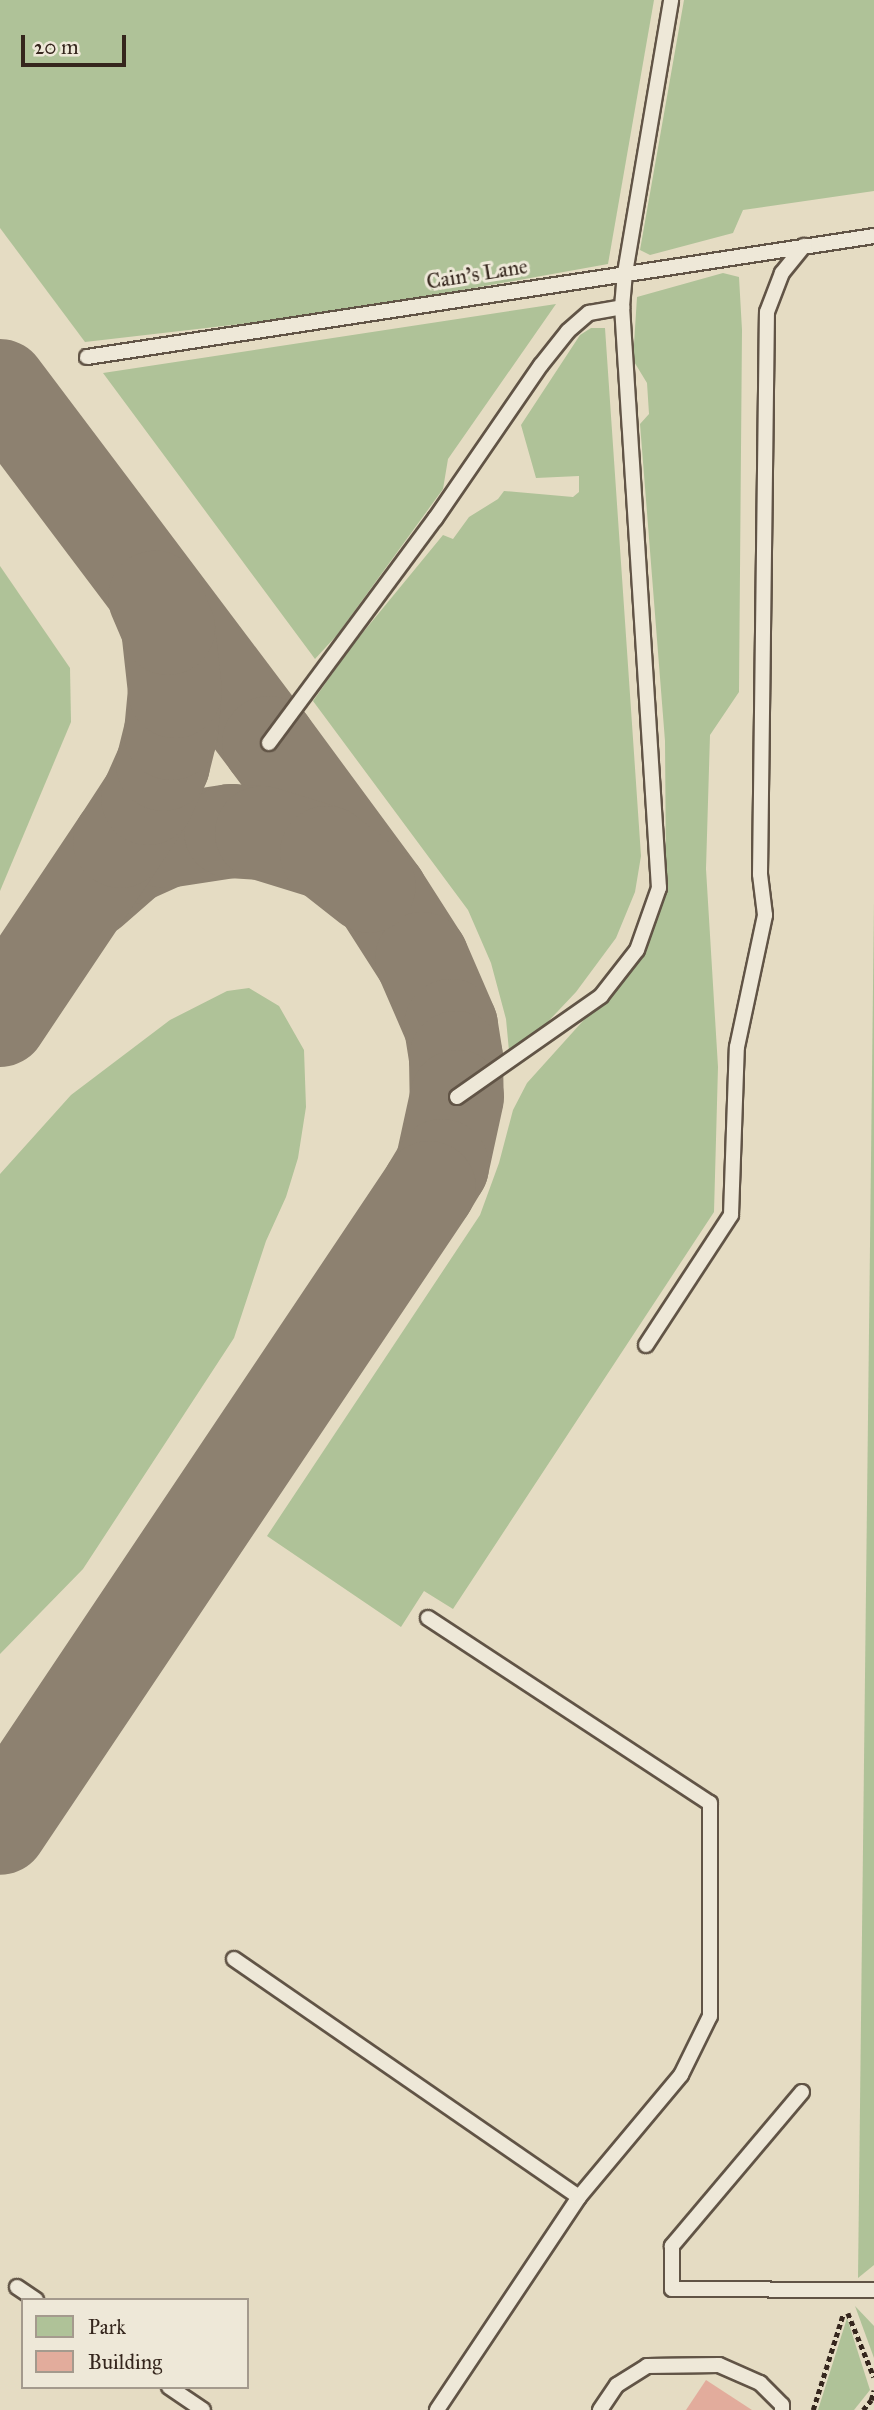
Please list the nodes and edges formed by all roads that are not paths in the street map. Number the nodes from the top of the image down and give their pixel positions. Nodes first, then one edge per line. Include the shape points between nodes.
1 (671, 0) edge
2 (874, 236) edge
3 (804, 246) junction
4 (625, 273) junction
5 (622, 307) junction
6 (88, 357) dead end
7 (269, 743) dead end
8 (457, 1097) dead end
9 (646, 1345) dead end
10 (428, 1618) dead end
11 (234, 1959) dead end
12 (802, 2092) dead end
13 (579, 2197) junction
14 (17, 2287) dead end
15 (874, 2290) edge
16 (33, 2298) edge
17 (172, 2389) edge
18 (203, 2410) edge
19 (437, 2410) edge
20 (600, 2410) edge
21 (782, 2410) edge

1 - 4 lane
2 - 3 lane, Cain's Lane
3 - 4 lane, Cain's Lane
3 - 9 lane via 782,273 767,312 760,874 765,915 737,1047 730,1215
4 - 5 lane
4 - 6 lane, Cain's Lane
5 - 7 lane via 589,313 568,331
5 - 8 lane via 659,888 637,950 600,996
10 - 13 lane via 710,1803 710,2016 681,2076
11 - 13 lane
12 - 15 lane via 672,2246 672,2289
13 - 19 lane
14 - 16 lane
17 - 18 lane
20 - 21 lane via 617,2385 647,2366 719,2365 760,2383 782,2404

